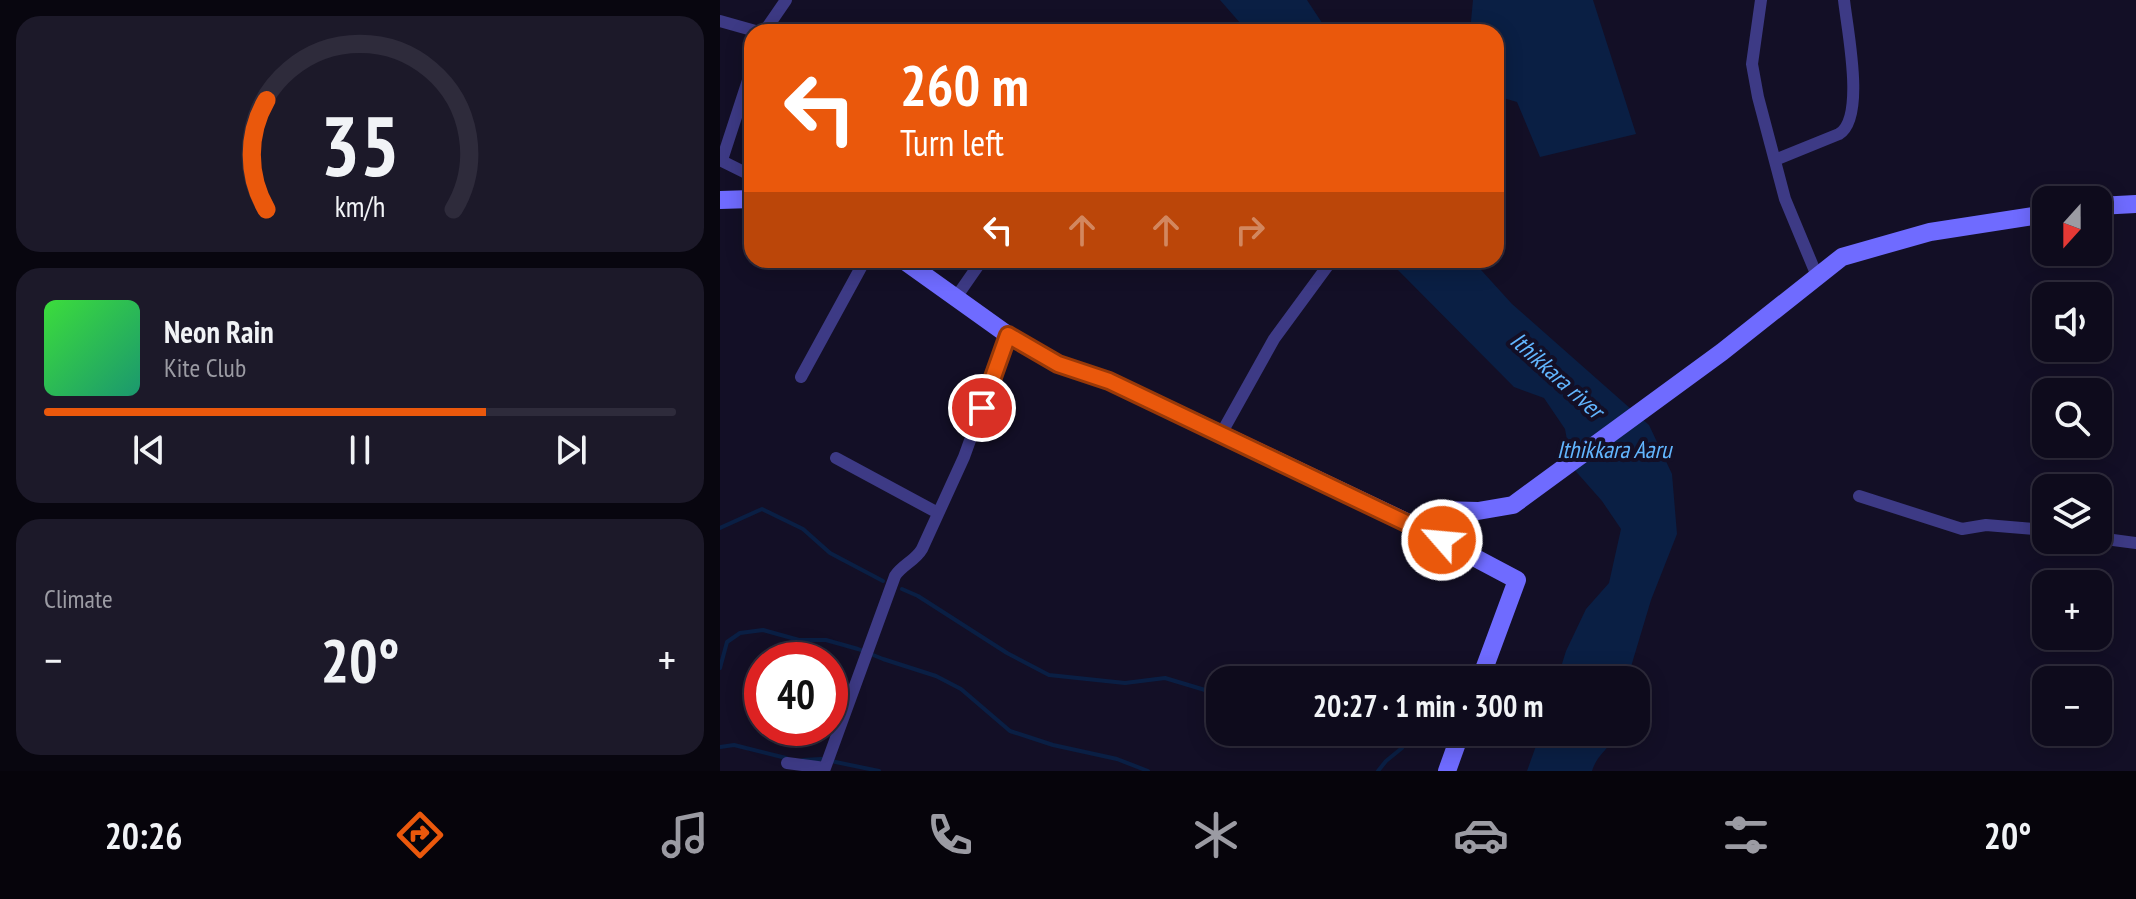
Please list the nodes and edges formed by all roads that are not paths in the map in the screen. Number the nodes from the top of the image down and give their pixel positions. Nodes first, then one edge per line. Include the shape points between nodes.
1 (786, 0) edge
2 (1761, 0) edge
3 (1844, 0) edge
4 (720, 21) edge
5 (768, 24) edge
6 (744, 27) edge
7 (744, 92) edge
8 (721, 160) edge
9 (1775, 160) junction
10 (744, 172) edge
11 (744, 199) edge
12 (720, 200) edge
13 (2136, 204) edge
14 (2112, 205) edge
15 (2032, 216) edge
16 (861, 268) edge
17 (915, 268) edge
18 (976, 268) edge
19 (1326, 268) edge
20 (1817, 276) junction
21 (957, 296) junction
22 (1008, 335) junction
23 (801, 377) dead end
24 (1221, 434) junction
25 (836, 458) dead end
26 (1859, 496) dead end
27 (938, 513) junction
28 (1417, 527) junction
29 (2032, 528) edge
30 (2112, 540) edge
31 (2136, 543) edge
32 (1485, 666) edge
33 (1456, 746) edge
34 (787, 763) dead end
35 (1447, 771) edge

1 - 5 street
2 - 9 street via 1752,64
3 - 9 street via 1853,96 1847,129
4 - 6 street
7 - 8 street
8 - 10 street
9 - 20 street
11 - 12 street
13 - 14 street
15 - 20 street via 1915,236 1842,257
16 - 23 street
17 - 21 street
18 - 21 street
19 - 24 street via 1274,339
20 - 28 street via 1513,505 1437,510
21 - 22 street
22 - 24 street via 1058,364 1109,381
22 - 27 street
24 - 28 street
25 - 27 street
26 - 29 street via 1962,529
27 - 34 street via 917,558 895,576 825,768
28 - 32 street via 1517,580
30 - 31 street
33 - 35 street

